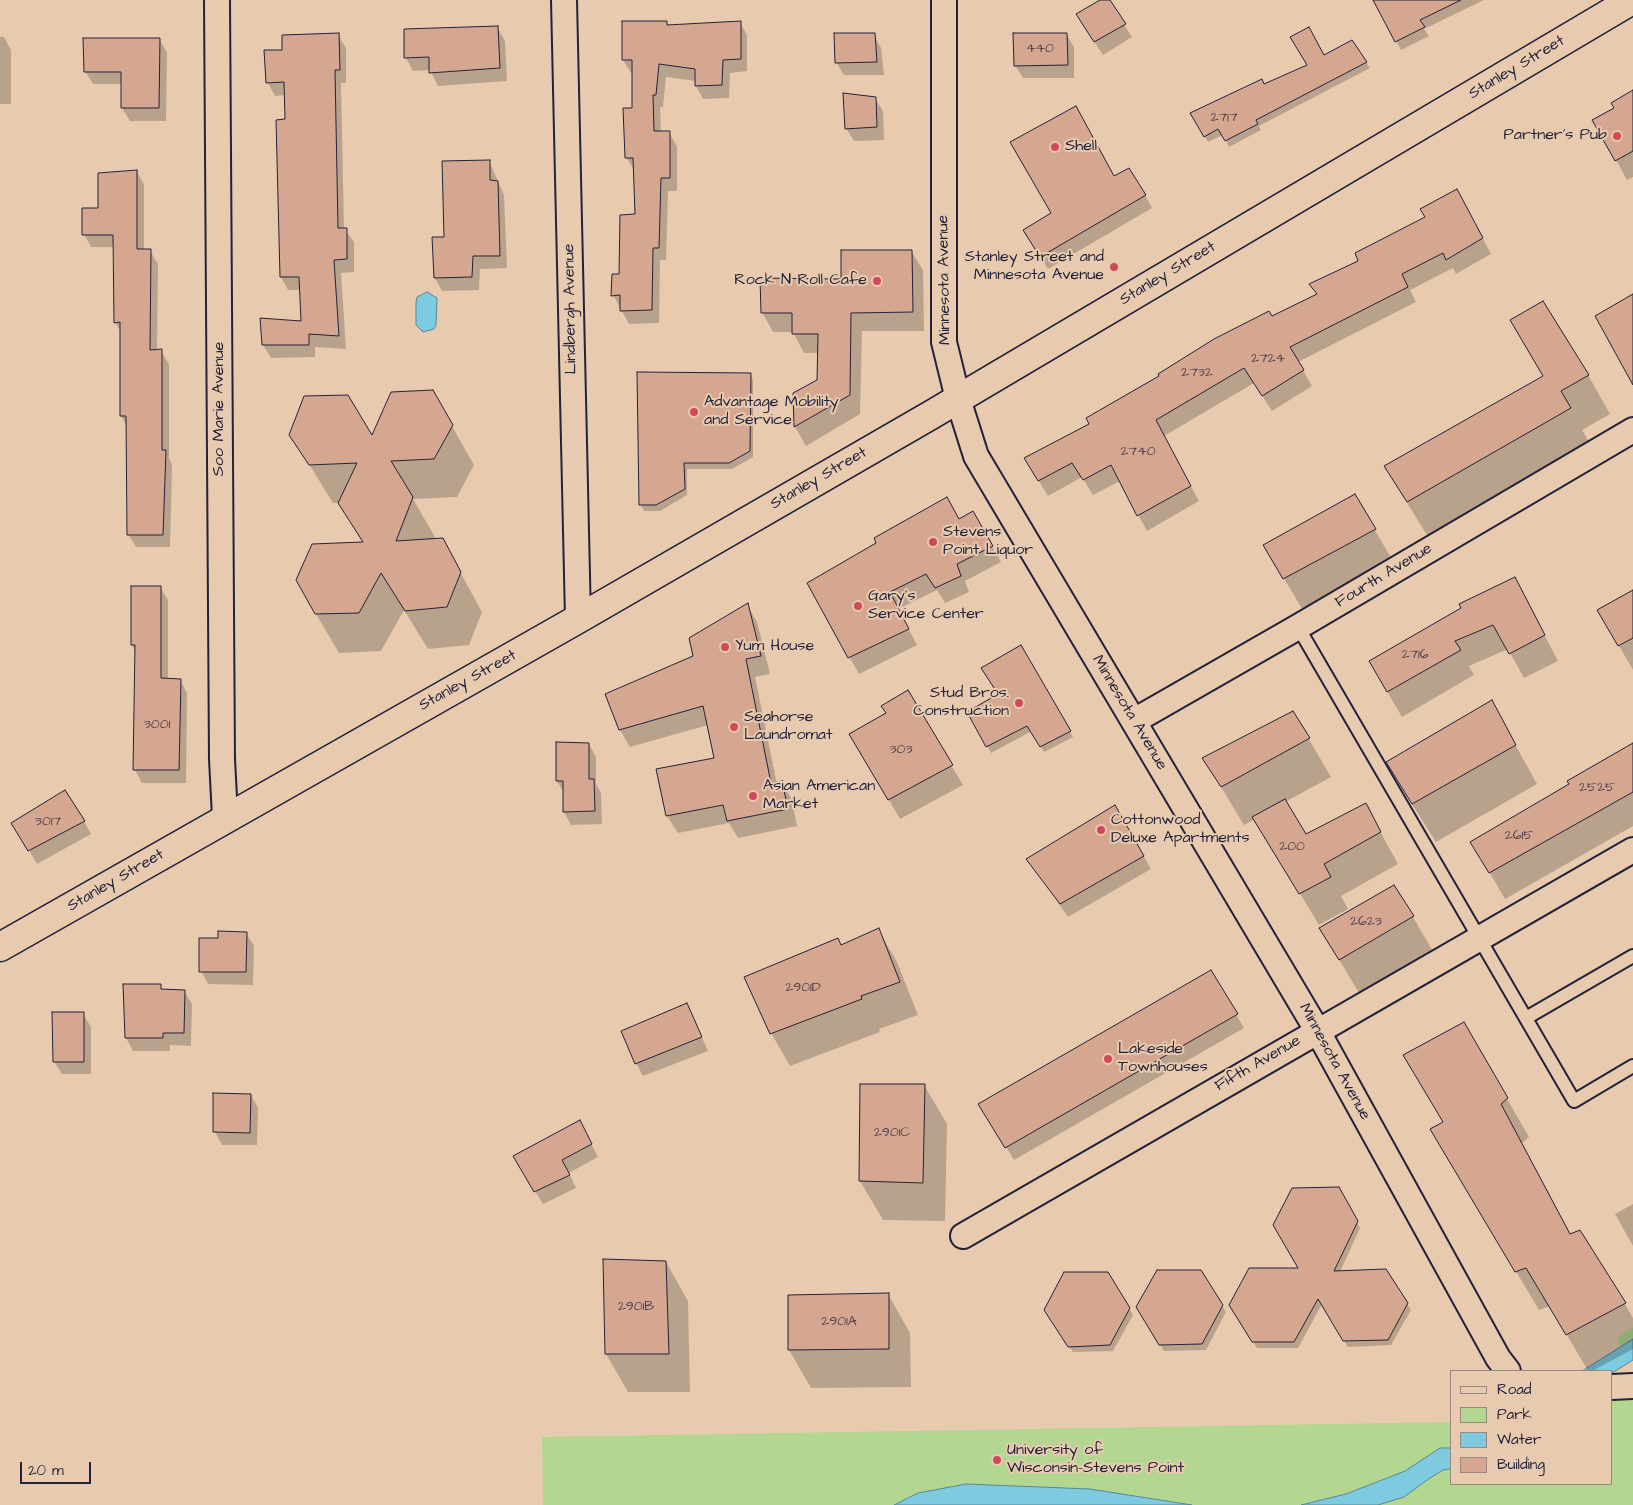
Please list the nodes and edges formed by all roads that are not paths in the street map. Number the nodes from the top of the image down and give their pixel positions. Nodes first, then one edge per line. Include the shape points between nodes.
1 (217, 0) edge
2 (564, 0) edge
3 (944, 0) edge
4 (1632, 0) edge
5 (958, 399) junction
6 (1633, 430) edge
7 (578, 619) junction
8 (1298, 627) junction
9 (1134, 720) junction
10 (225, 817) junction
11 (1633, 850) edge
12 (1479, 937) junction
13 (0, 947) edge
14 (1633, 956) edge
15 (1526, 1018) junction
16 (1317, 1030) junction
17 (1633, 1066) edge
18 (962, 1236) dead end
19 (1507, 1370) edge
20 (1633, 1386) edge
21 (1613, 1387) edge

1 - 10 street, Soo Marie Avenue
2 - 7 street, Lindbergh Avenue
3 - 5 street, Minnesota Avenue via 944,342
4 - 5 street, Stanley Street
5 - 7 street, Stanley Street
5 - 9 street, Minnesota Avenue via 982,466
6 - 8 street, Fourth Avenue
7 - 10 street, Stanley Street
8 - 9 street, Fourth Avenue
8 - 12 lane
9 - 16 street, Minnesota Avenue
10 - 13 street, Stanley Street
11 - 12 street, Fifth Avenue
12 - 15 lane
12 - 16 street, Fifth Avenue
14 - 15 lane
15 - 17 lane via 1574,1101
16 - 18 street, Fifth Avenue
16 - 19 street, Minnesota Avenue
20 - 21 street

